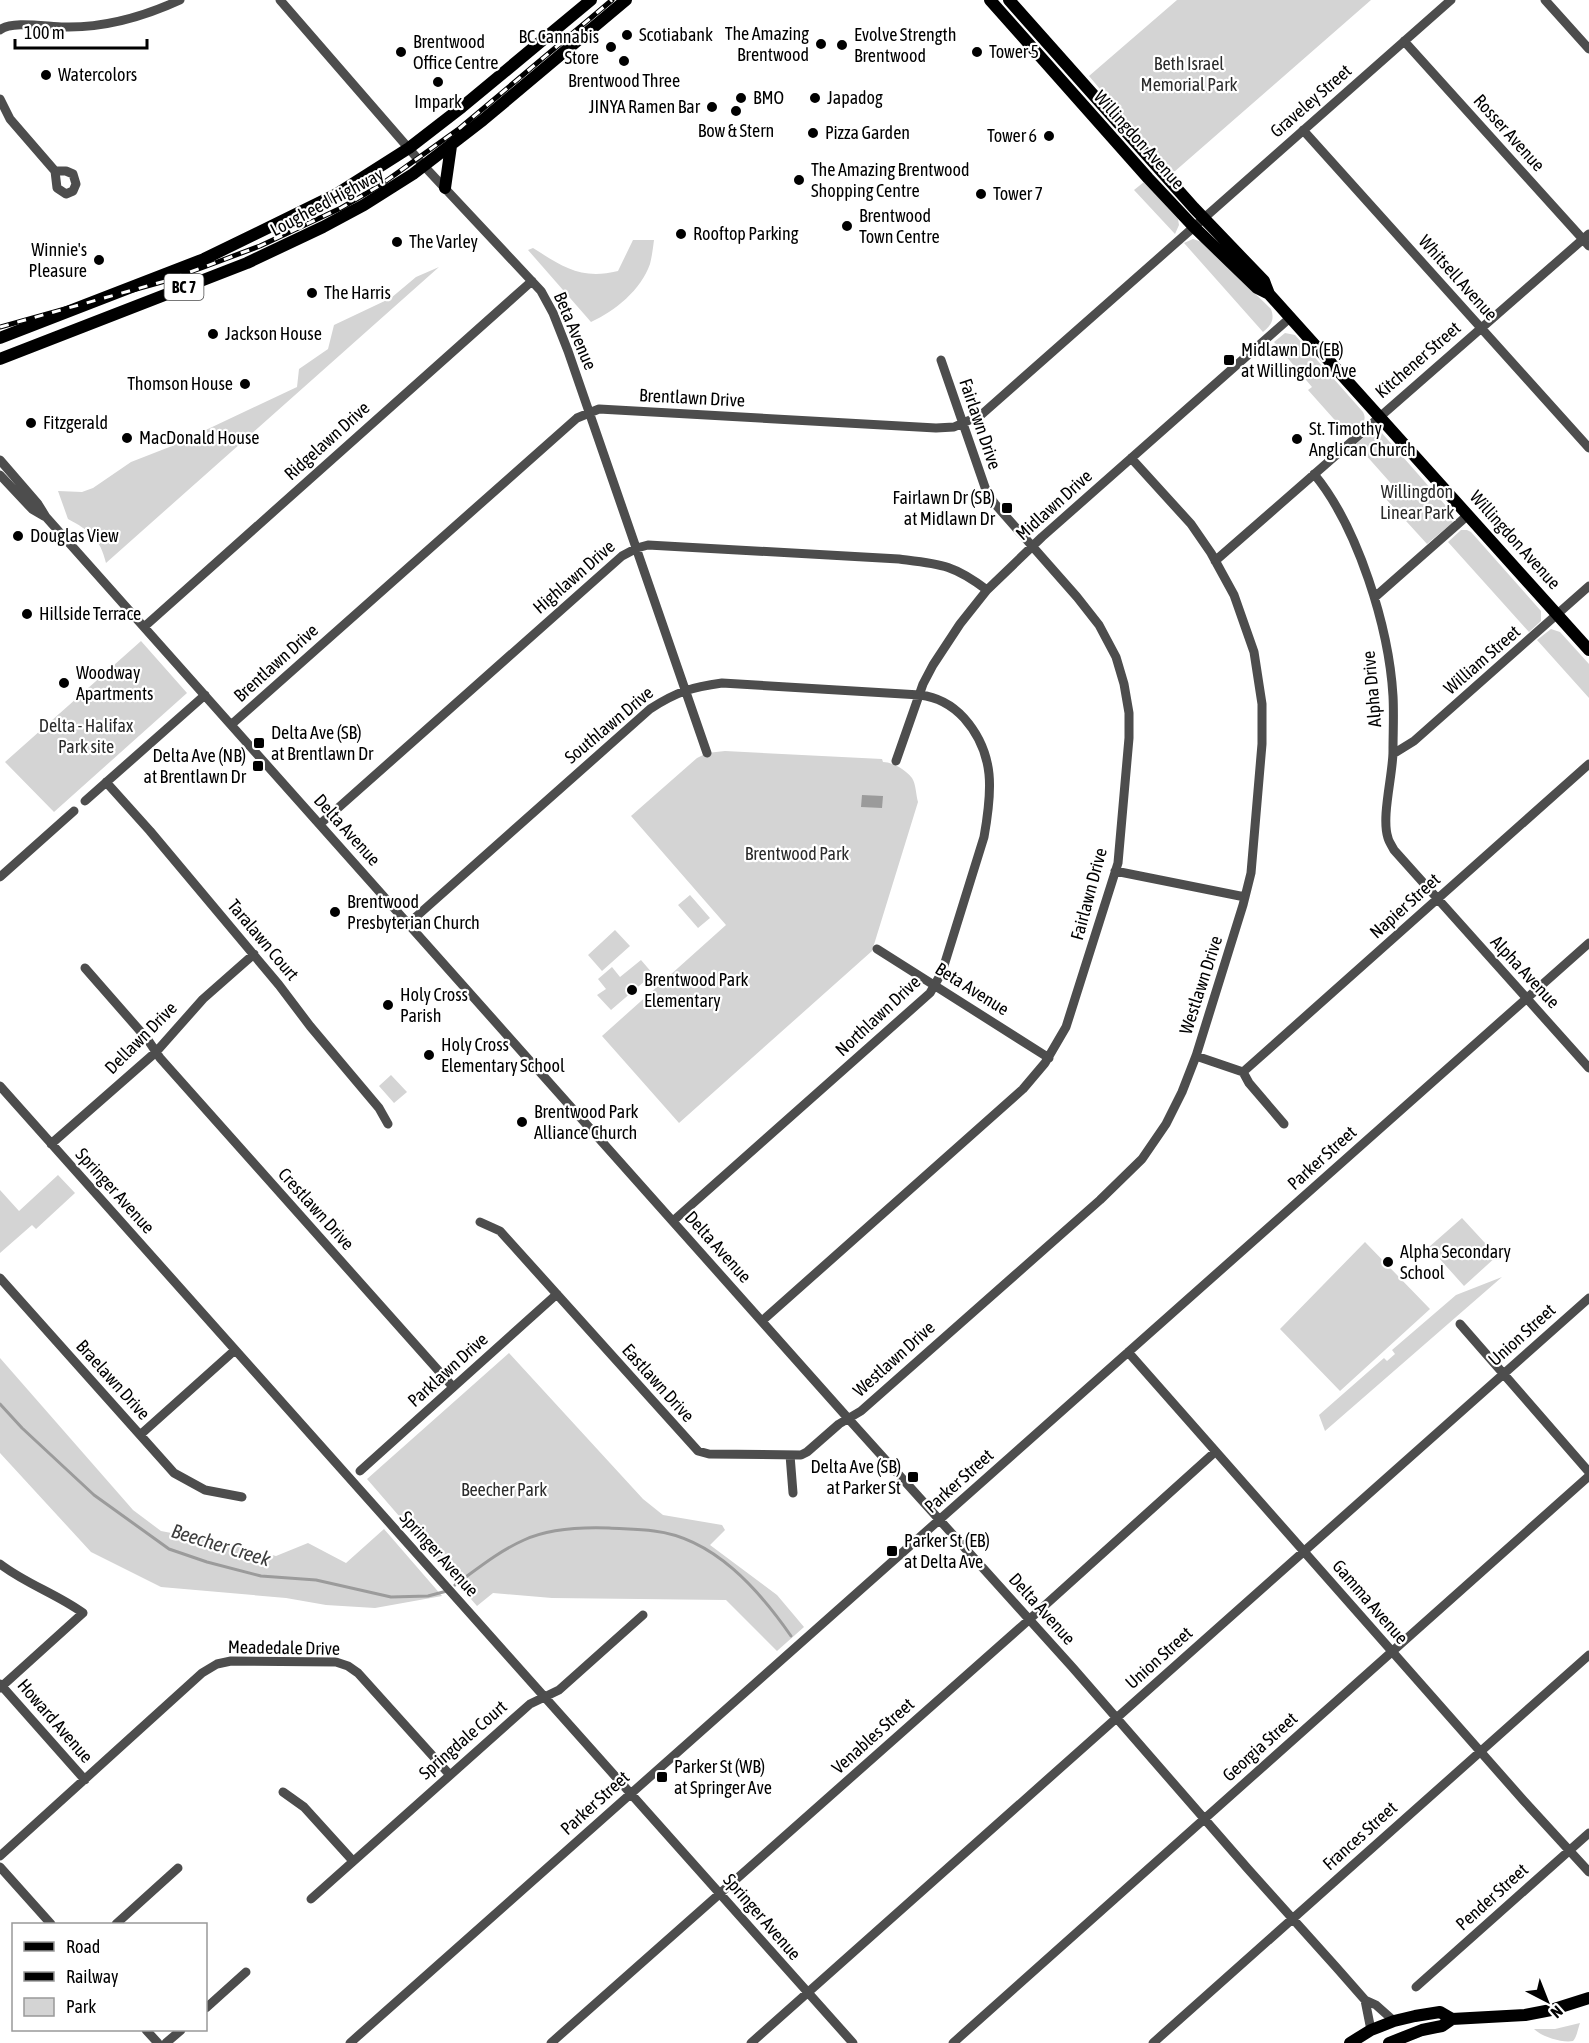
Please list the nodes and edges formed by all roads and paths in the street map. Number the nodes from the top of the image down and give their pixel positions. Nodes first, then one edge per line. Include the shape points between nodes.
1 (180, 0) edge
2 (280, 0) edge
3 (591, 0) edge
4 (626, 0) edge
5 (990, 0) edge
6 (1009, 0) edge
7 (1451, 0) edge
8 (1545, 0) edge
9 (2, 29) edge
10 (1404, 41) junction
11 (1589, 49) edge
12 (0, 99) edge
13 (1303, 130) junction
14 (451, 146) junction
15 (409, 148) junction
16 (424, 166) junction
17 (56, 171) dead end
18 (445, 188) junction
19 (1198, 222) junction
20 (1587, 240) edge
21 (532, 281) junction
22 (1291, 317) junction
23 (1480, 328) junction
24 (0, 338) edge
25 (0, 359) edge
26 (941, 360) dead end
27 (589, 412) junction
28 (1379, 416) junction
29 (962, 423) junction
30 (1589, 448) edge
31 (1131, 458) junction
32 (0, 460) edge
33 (1314, 474) junction
34 (0, 475) edge
35 (1468, 515) junction
36 (46, 517) junction
37 (1032, 547) junction
38 (636, 548) junction
39 (1215, 561) junction
40 (1589, 586) edge
41 (987, 591) junction
42 (1375, 597) junction
43 (1557, 615) junction
44 (144, 627) junction
45 (1589, 650) edge
46 (685, 690) junction
47 (205, 695) junction
48 (920, 695) junction
49 (232, 724) junction
50 (707, 753) dead end
51 (1393, 754) junction
52 (896, 761) dead end
53 (1589, 764) edge
54 (106, 782) junction
55 (85, 801) dead end
56 (74, 811) dead end
57 (320, 824) junction
58 (1115, 871) junction
59 (0, 877) edge
60 (1245, 897) junction
61 (1438, 899) junction
62 (409, 923) junction
63 (1589, 943) edge
64 (877, 949) dead end
65 (254, 954) junction
66 (85, 968) dead end
67 (936, 986) junction
68 (1527, 997) junction
69 (156, 1052) junction
70 (1196, 1056) junction
71 (1049, 1058) junction
72 (1589, 1068) edge
73 (1243, 1072) junction
74 (0, 1086) edge
75 (388, 1124) dead end
76 (1284, 1124) dead end
77 (51, 1144) junction
78 (673, 1221) junction
79 (480, 1222) dead end
80 (0, 1278) edge
81 (557, 1294) junction
82 (1589, 1298) edge
83 (762, 1321) junction
84 (1460, 1324) dead end
85 (235, 1350) junction
86 (1128, 1352) junction
87 (1503, 1374) junction
88 (453, 1388) junction
89 (848, 1418) junction
90 (140, 1435) junction
91 (1215, 1452) junction
92 (790, 1455) junction
93 (360, 1471) dead end
94 (1589, 1474) edge
95 (793, 1493) dead end
96 (242, 1497) dead end
97 (940, 1519) junction
98 (1304, 1551) junction
99 (0, 1564) edge
100 (643, 1615) dead end
101 (1029, 1619) junction
102 (1392, 1652) junction
103 (1589, 1655) edge
104 (1, 1686) edge
105 (544, 1697) junction
106 (1116, 1718) junction
107 (1480, 1752) junction
108 (449, 1774) junction
109 (85, 1780) junction
110 (283, 1792) dead end
111 (630, 1794) junction
112 (1204, 1819) junction
113 (1589, 1833) edge
114 (1569, 1851) junction
115 (0, 1856) edge
116 (353, 1861) junction
117 (0, 1867) edge
118 (178, 1868) dead end
119 (1589, 1872) edge
120 (720, 1895) junction
121 (311, 1899) dead end
122 (1293, 1918) junction
123 (50, 1923) edge
124 (117, 1923) edge
125 (246, 1972) dead end
126 (1416, 1987) dead end
127 (807, 1994) junction
128 (1589, 1998) edge
129 (1365, 2000) junction
130 (207, 2007) edge
131 (1452, 2019) junction
132 (1394, 2021) junction
133 (1371, 2030) junction
134 (147, 2031) edge
135 (180, 2031) edge
136 (158, 2043) edge
137 (166, 2043) edge
138 (350, 2043) edge
139 (551, 2043) edge
140 (751, 2043) edge
141 (853, 2043) edge
142 (954, 2043) edge
143 (1153, 2043) edge
144 (1350, 2043) edge
145 (1389, 2043) edge

1 - 9 street via 112,24 13,25
2 - 15 street, Beta Avenue
3 - 15 main road, Lougheed Highway / BC 7
4 - 14 main road, Lougheed Highway / BC 7
5 - 19 main road, Willingdon Avenue via 1148,178
6 - 19 main road, Willingdon Avenue
7 - 10 street, Graveley Street
8 - 11 street
10 - 13 street, Graveley Street
10 - 20 street, Rosser Avenue
12 - 17 street via 10,119
13 - 19 street, Graveley Street
13 - 23 street, Whitsell Avenue
14 - 16 main road, Lougheed Highway / BC 7
14 - 18 main road
15 - 16 street, Beta Avenue
15 - 24 main road, Lougheed Highway / BC 7 via 335,195 204,259
16 - 18 street, Beta Avenue
16 - 25 main road, Lougheed Highway / BC 7 via 372,200 284,247
18 - 21 street, Beta Avenue
19 - 22 main road, Willingdon Avenue via 1257,288 1269,294
19 - 29 street, Brentlawn Drive via 981,415
20 - 23 street, Kitchener Street
21 - 27 street, Beta Avenue via 547,300 559,327
21 - 44 street, Ridgelawn Drive
22 - 28 main road, Willingdon Avenue
22 - 31 street, Midlawn Drive
23 - 28 street, Kitchener Street
23 - 30 street, Whitsell Avenue
26 - 29 street, Fairlawn Drive
27 - 29 street, Brentlawn Drive via 599,409 936,428
27 - 38 street, Beta Avenue
27 - 49 street, Brentlawn Drive via 577,418
28 - 33 street, Kitchener Street
28 - 35 main road, Willingdon Avenue
29 - 37 street, Fairlawn Drive via 987,493
31 - 37 street, Midlawn Drive
31 - 39 street, Westlawn Drive via 1191,524
32 - 36 street, Delta Avenue
33 - 39 street, Kitchener Street
33 - 42 street, Alpha Drive via 1352,538
34 - 36 street, Delta Avenue via 32,509
35 - 42 street
35 - 43 main road, Willingdon Avenue
36 - 44 street, Delta Avenue
37 - 41 street, Midlawn Drive
37 - 58 street, Fairlawn Drive via 1093,617 1110,645 1124,684 1129,738
38 - 41 street, Highlawn Drive via 648,545 938,563 957,570
38 - 46 street, Beta Avenue
38 - 57 street, Highlawn Drive via 622,556
39 - 60 street, Westlawn Drive via 1247,628 1261,692 1262,744 1251,873
40 - 43 street, William Street
41 - 48 street, Midlawn Drive via 933,665
42 - 51 street, Alpha Drive via 1393,696
43 - 45 main road, Willingdon Avenue
43 - 51 street, William Street via 1414,741
44 - 47 street, Delta Avenue
46 - 48 street, Southlawn Drive via 723,683
46 - 50 street, Beta Avenue
46 - 62 street, Southlawn Drive via 650,709
47 - 49 street, Delta Avenue
47 - 54 street
48 - 52 street, Midlawn Drive
48 - 67 street, Northlawn Drive via 946,704 974,729 988,760 990,784 984,837
49 - 57 street, Delta Avenue
51 - 61 street, Alpha Drive via 1388,838
53 - 61 street, Napier Street
54 - 55 street
54 - 65 street, Taralawn Court
56 - 59 street
57 - 62 street, Delta Avenue
58 - 60 street
58 - 71 street, Fairlawn Drive via 1069,1019
60 - 70 street, Westlawn Drive
61 - 68 street, Alpha Avenue
61 - 73 street, Napier Street
62 - 78 street, Delta Avenue
63 - 68 street, Parker Street
64 - 67 street, Beta Avenue
65 - 69 street, Dellawn Drive via 203,999
65 - 75 street, Taralawn Court
66 - 69 street, Crestlawn Drive
67 - 71 street, Beta Avenue
67 - 78 street, Northlawn Drive
68 - 72 street, Alpha Avenue
68 - 86 street, Parker Street
69 - 77 street, Dellawn Drive
69 - 88 street, Crestlawn Drive
70 - 73 street
70 - 89 street, Westlawn Drive via 1166,1124 1142,1159 861,1411
71 - 83 street, Fairlawn Drive via 1023,1089
73 - 76 street
74 - 77 street, Springer Avenue
77 - 85 street, Springer Avenue
78 - 83 street, Delta Avenue
79 - 81 street, Eastlawn Drive via 500,1231
80 - 90 street, Braelawn Drive
81 - 88 street, Parklawn Drive
81 - 92 street, Eastlawn Drive via 698,1451
82 - 87 street, Union Street
83 - 89 street, Delta Avenue
84 - 87 street
85 - 90 street, Braelawn Drive
85 - 105 street, Springer Avenue
86 - 91 street, Gamma Avenue
86 - 97 street, Parker Street
87 - 94 street
87 - 98 street, Union Street
88 - 93 street, Parklawn Drive
89 - 92 street, Eastlawn Drive via 805,1453
89 - 97 street, Delta Avenue
90 - 96 street via 174,1473 205,1491
91 - 98 street, Gamma Avenue
91 - 101 street, Venables Street
92 - 95 street
94 - 102 street, Georgia Street
97 - 101 street, Delta Avenue
97 - 111 street, Parker Street
98 - 102 street, Gamma Avenue
98 - 106 street, Union Street
99 - 104 street via 83,1613
100 - 105 street, Springdale Court via 559,1690
101 - 106 street, Delta Avenue
101 - 120 street, Venables Street
102 - 107 street, Gamma Avenue
102 - 112 street, Georgia Street
103 - 107 street, Frances Street
104 - 109 street, Howard Avenue
105 - 108 street, Springdale Court via 530,1704
105 - 111 street, Springer Avenue
106 - 112 street, Delta Avenue
106 - 127 street, Union Street
107 - 114 street, Gamma Avenue
107 - 122 street, Frances Street
108 - 109 street, Meadedale Drive via 348,1666 336,1662 231,1661 202,1673
108 - 116 street, Springdale Court
109 - 115 street, Meadedale Drive
110 - 116 street via 304,1807
111 - 120 street, Springer Avenue
111 - 138 street, Parker Street
112 - 122 street, Delta Avenue
112 - 142 street, Georgia Street
113 - 114 street, Pender Street
114 - 119 street, Gamma Avenue
114 - 126 street, Pender Street
116 - 121 street, Springdale Court
117 - 123 street
118 - 124 street
120 - 127 street, Springer Avenue
120 - 139 street, Venables Street
122 - 129 street, Delta Avenue
122 - 143 street, Frances Street
125 - 130 street
127 - 140 street, Union Street
127 - 141 street, Springer Avenue
128 - 131 main road via 1525,2015
129 - 132 street, Delta Avenue
129 - 133 street, Delta Avenue
131 - 132 main road via 1440,2012
131 - 145 main road
132 - 133 main road
133 - 144 main road
134 - 136 street
135 - 137 street

